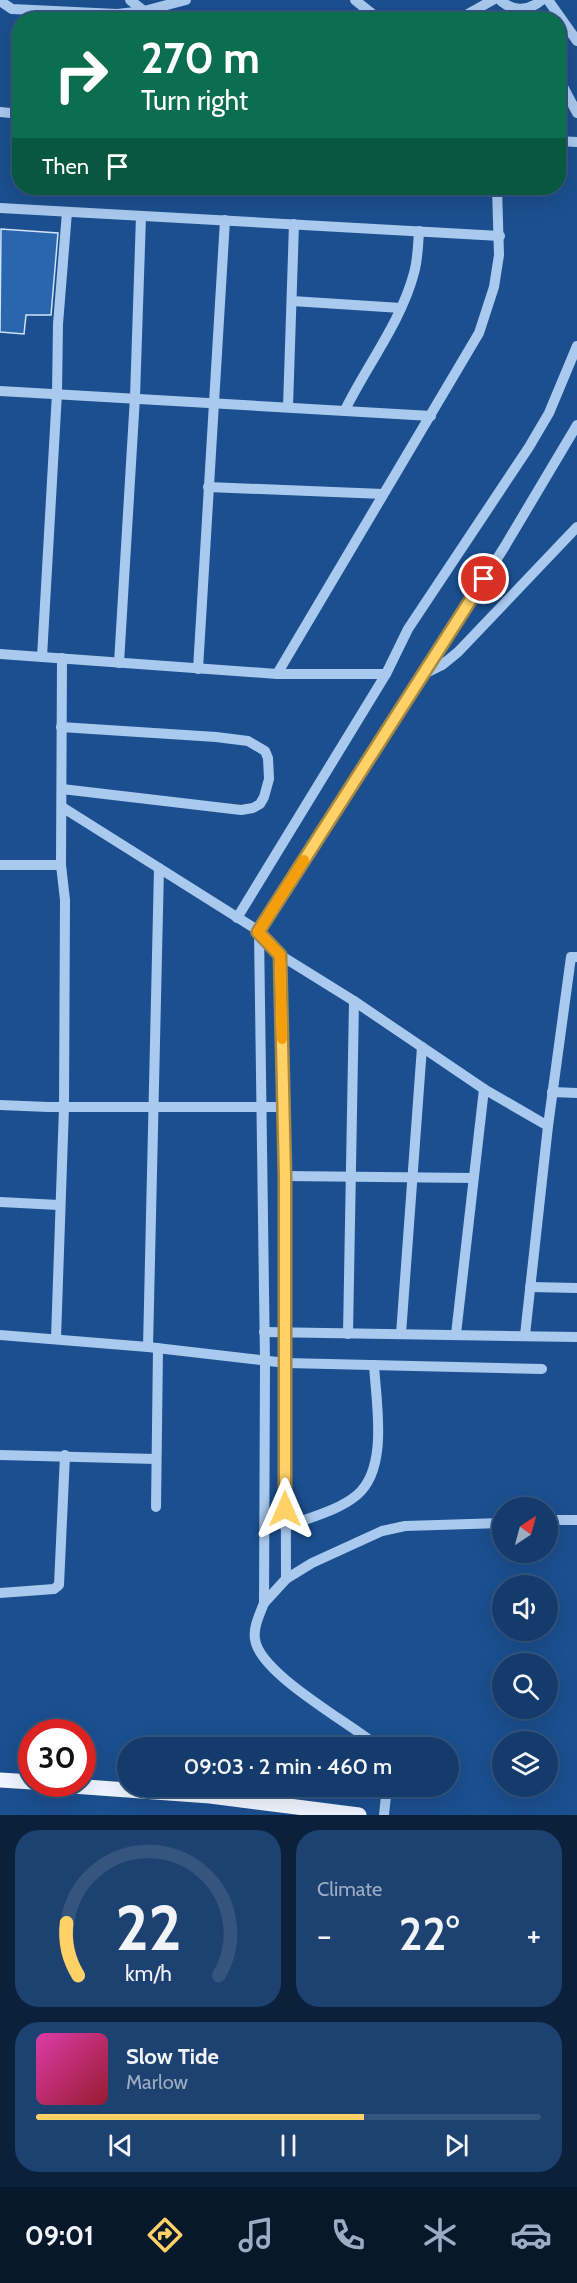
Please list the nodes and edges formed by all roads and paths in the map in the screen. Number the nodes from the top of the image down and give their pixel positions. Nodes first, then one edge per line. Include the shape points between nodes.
1 (130, 0) edge
2 (186, 0) edge
3 (355, 0) edge
4 (493, 0) edge
5 (500, 0) edge
6 (542, 0) edge
7 (0, 1) edge
8 (518, 9) junction
9 (144, 11) junction
10 (75, 12) edge
11 (135, 12) edge
12 (370, 12) edge
13 (471, 12) edge
14 (520, 12) edge
15 (566, 25) edge
16 (577, 41) edge
17 (566, 92) edge
18 (577, 113) edge
19 (497, 195) edge
20 (0, 208) edge
21 (67, 212) junction
22 (141, 216) junction
23 (225, 220) junction
24 (294, 224) junction
25 (419, 231) junction
26 (500, 236) junction
27 (292, 301) junction
28 (401, 308) junction
29 (577, 346) edge
30 (0, 391) edge
31 (57, 393) junction
32 (135, 397) junction
33 (213, 403) junction
34 (288, 407) junction
35 (345, 410) junction
36 (431, 416) junction
37 (577, 425) edge
38 (208, 487) junction
39 (382, 494) junction
40 (577, 527) edge
41 (0, 654) edge
42 (42, 657) junction
43 (62, 658) junction
44 (119, 663) junction
45 (198, 669) junction
46 (277, 674) junction
47 (386, 674) junction
48 (424, 675) junction
49 (61, 727) junction
50 (62, 789) junction
51 (62, 807) junction
52 (0, 865) edge
53 (61, 865) junction
54 (159, 868) junction
55 (237, 918) junction
56 (258, 932) junction
57 (280, 955) junction
58 (577, 957) edge
59 (354, 1001) junction
60 (422, 1047) junction
61 (484, 1089) junction
62 (552, 1092) junction
63 (577, 1093) edge
64 (0, 1105) edge
65 (154, 1106) junction
66 (64, 1107) junction
67 (283, 1107) junction
68 (262, 1109) junction
69 (548, 1126) junction
70 (285, 1176) junction
71 (350, 1176) junction
72 (413, 1176) junction
73 (473, 1178) junction
74 (0, 1202) edge
75 (59, 1205) junction
76 (530, 1287) junction
77 (577, 1288) edge
78 (264, 1332) junction
79 (285, 1333) junction
80 (348, 1334) junction
81 (400, 1334) junction
82 (456, 1334) junction
83 (0, 1335) edge
84 (525, 1335) junction
85 (577, 1336) edge
86 (56, 1338) junction
87 (153, 1348) junction
88 (265, 1362) junction
89 (286, 1363) junction
90 (374, 1365) junction
91 (542, 1369) dead end
92 (0, 1455) edge
93 (65, 1455) junction
94 (156, 1459) junction
95 (156, 1507) dead end
96 (558, 1520) edge
97 (577, 1521) edge
98 (492, 1523) edge
99 (285, 1527) junction
100 (286, 1579) junction
101 (0, 1593) edge
102 (264, 1603) junction
103 (365, 1737) edge
104 (0, 1780) edge
105 (18, 1781) edge
106 (96, 1788) edge
107 (386, 1797) edge
108 (359, 1815) edge
109 (384, 1815) edge

1 - 9 street
2 - 9 street
3 - 12 street
4 - 13 street
5 - 8 street
6 - 8 street
7 - 10 street via 12,9
8 - 14 street
9 - 11 street
15 - 16 street
17 - 18 street
19 - 26 street
20 - 21 street
21 - 22 street
21 - 31 street
22 - 23 street
22 - 32 street
23 - 24 street
23 - 33 street
24 - 25 street
24 - 27 street
25 - 26 street
25 - 28 street via 414,273
26 - 36 street via 494,287 478,333
27 - 28 street
27 - 34 street
28 - 35 street
29 - 47 street via 549,413 408,629
30 - 31 street
31 - 32 street
31 - 42 street
32 - 33 street
32 - 44 street
33 - 34 street
33 - 38 street
34 - 35 street
35 - 36 street
36 - 39 street
37 - 48 street
38 - 39 street
38 - 45 street
39 - 46 street
40 - 48 street via 458,652
41 - 42 street
42 - 43 street
43 - 44 street
43 - 49 street
44 - 45 street
45 - 46 street
46 - 47 street
47 - 55 street
48 - 56 street
49 - 50 street
49 - 50 street via 248,741 265,751 269,770 260,804 241,810
50 - 51 street
51 - 53 street
51 - 54 street
52 - 53 street
53 - 66 street via 65,900
54 - 55 street
54 - 65 street
55 - 56 street
56 - 57 street
56 - 68 street
57 - 59 street
57 - 67 street
58 - 62 street via 571,957
59 - 60 street
59 - 71 street
60 - 61 street
60 - 72 street
61 - 69 street
61 - 73 street
62 - 63 street
62 - 69 street
64 - 66 street
65 - 66 street
65 - 68 street
65 - 87 street
66 - 75 street
67 - 68 street
67 - 70 street
68 - 78 street
69 - 76 street
70 - 71 street
70 - 79 street
71 - 72 street
71 - 80 street
72 - 73 street
72 - 81 street
73 - 82 street
74 - 75 street
75 - 86 street
76 - 77 street
76 - 84 street
78 - 79 street
78 - 88 street
79 - 80 street
79 - 89 street
80 - 81 street
81 - 82 street
82 - 84 street
83 - 86 street
84 - 85 street
86 - 87 street
87 - 88 street
87 - 94 street
88 - 89 street
88 - 102 street
89 - 90 street
89 - 99 street
90 - 91 street
90 - 99 street via 378,1441 371,1477 357,1495
92 - 93 street
93 - 94 street
93 - 101 street via 59,1585
94 - 95 street
96 - 97 street
98 - 100 street via 405,1526 382,1531
99 - 100 street
100 - 102 street
102 - 103 street via 255,1640 264,1660 289,1683
104 - 105 main road
106 - 108 main road via 210,1796
107 - 109 street

